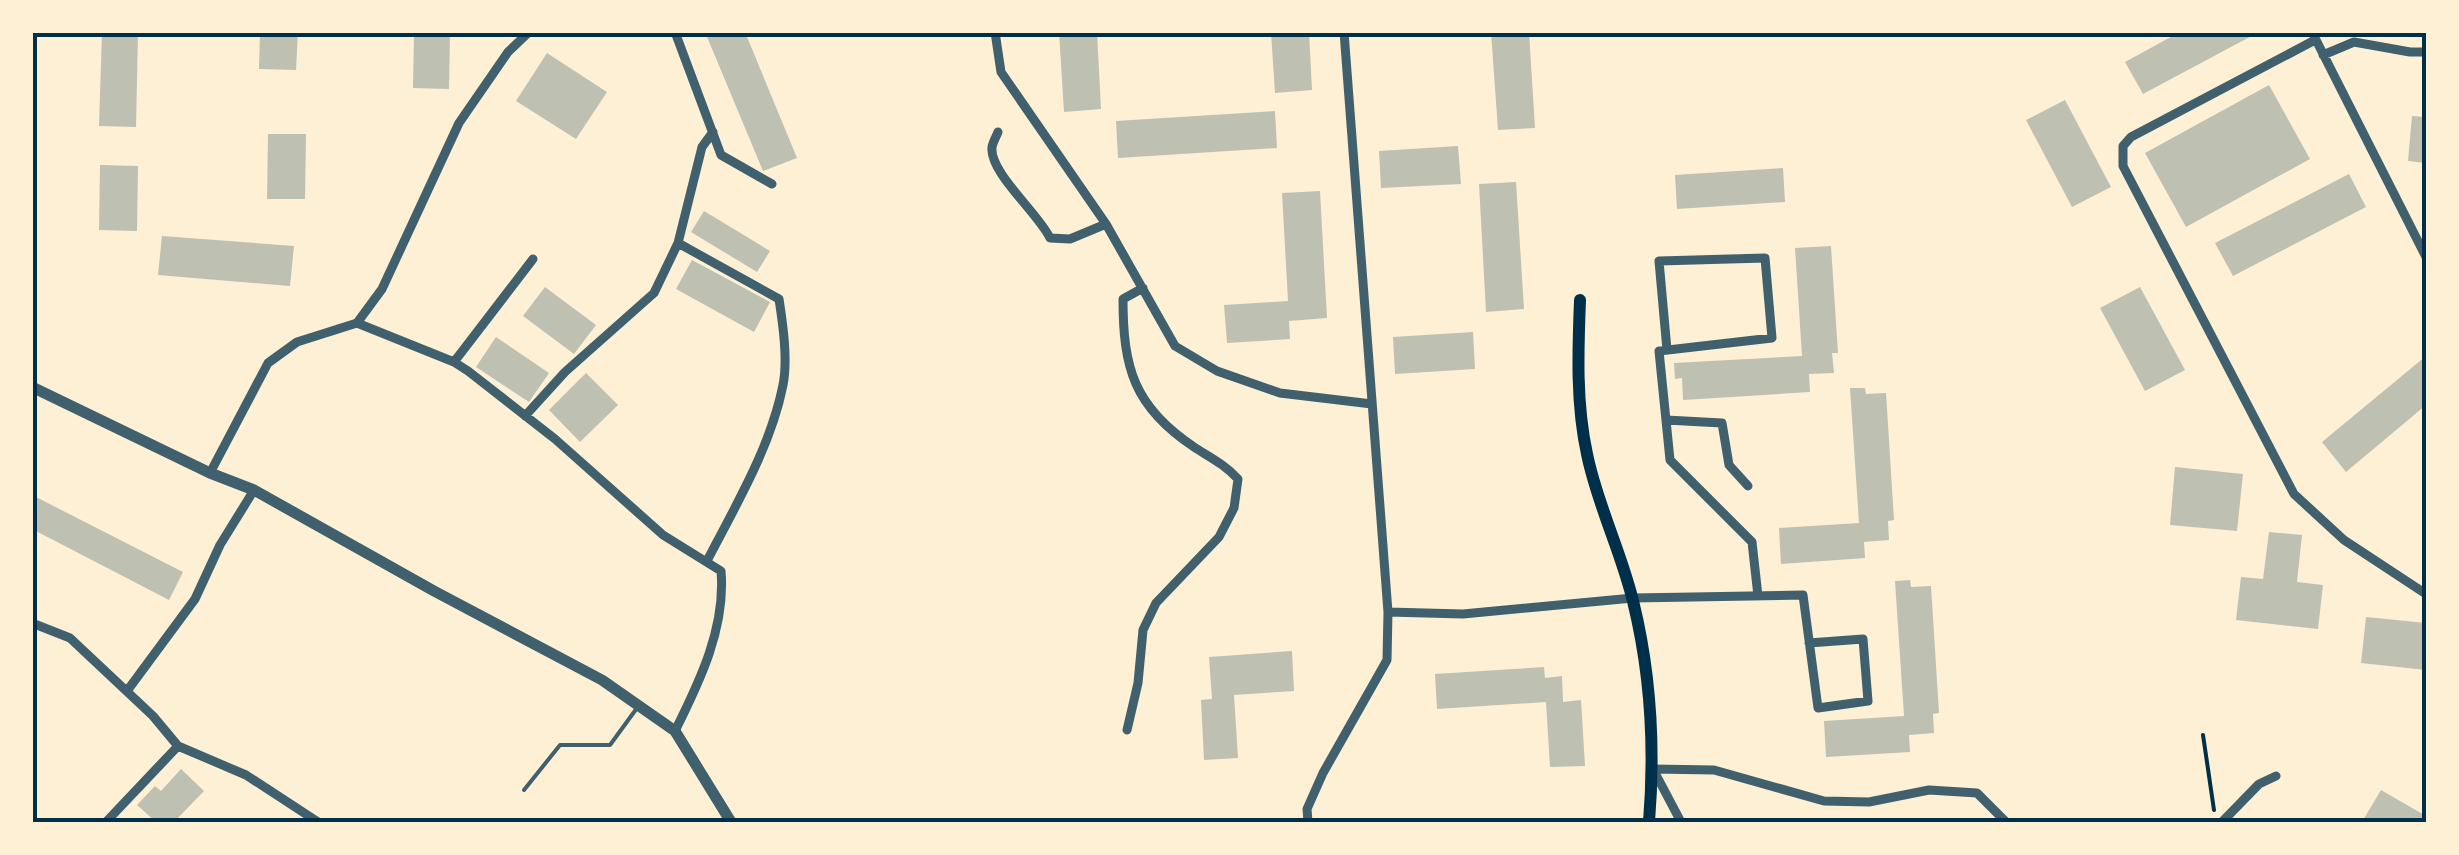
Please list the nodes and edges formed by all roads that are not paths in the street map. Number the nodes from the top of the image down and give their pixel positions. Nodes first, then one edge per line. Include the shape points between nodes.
1 (529, 32) edge
2 (676, 32) edge
3 (995, 32) edge
4 (1344, 32) edge
5 (2313, 36) edge
6 (2426, 52) edge
7 (2323, 55) junction
8 (713, 132) junction
9 (998, 132) dead end
10 (772, 184) dead end
11 (1106, 224) junction
12 (678, 243) junction
13 (2426, 257) edge
14 (533, 259) dead end
15 (1143, 288) junction
16 (1580, 300) dead end
17 (357, 324) junction
18 (1667, 350) junction
19 (454, 362) junction
20 (32, 388) edge
21 (1372, 404) junction
22 (525, 416) junction
23 (1666, 420) junction
24 (210, 474) junction
25 (1748, 486) dead end
26 (254, 490) junction
27 (708, 560) junction
28 (2426, 594) edge
29 (1758, 596) junction
30 (1632, 598) junction
31 (1388, 612) junction
32 (32, 623) edge
33 (1810, 643) junction
34 (127, 691) junction
35 (640, 704) junction
36 (674, 730) junction
37 (1127, 730) dead end
38 (178, 746) junction
39 (1653, 769) junction
40 (2276, 776) dead end
41 (524, 790) dead end
42 (106, 822) edge
43 (318, 822) edge
44 (731, 822) edge
45 (1308, 822) edge
46 (1650, 822) edge
47 (1681, 822) edge
48 (2006, 822) edge
49 (2219, 822) edge

1 - 17 street via 459,123 382,289
2 - 8 street
3 - 11 street via 1001,72
4 - 21 street
5 - 7 street
5 - 28 street via 2132,137 2123,146 2123,166 2294,494 2344,540
6 - 7 street via 2354,42
7 - 13 street
8 - 10 street via 721,155
8 - 12 street via 702,146
9 - 11 street via 991,149 998,168 1050,238 1070,239
11 - 15 street
12 - 22 street via 654,293
12 - 27 street via 780,299 782,315 784,383
14 - 19 street
15 - 21 street via 1175,346 1217,371 1280,393
15 - 37 street via 1123,299 1128,369 1150,411 1238,479 1220,537 1156,603 1143,630
16 - 30 main road via 1586,453
17 - 19 street
17 - 24 street via 297,342 268,362
18 - 18 street via 1772,338 1765,258 1659,260
18 - 23 street via 1659,351
19 - 22 street
20 - 24 street
21 - 31 street
22 - 27 street via 664,535
23 - 25 street via 1722,423 1729,465
23 - 29 street via 1670,460 1752,542
24 - 26 street
26 - 34 street via 195,599
26 - 35 street
27 - 36 street via 721,570 724,600 700,680
29 - 30 street
29 - 33 street via 1804,595
30 - 31 street via 1463,614
30 - 39 main road via 1648,674
31 - 45 street via 1388,660 1324,773
32 - 34 street via 70,638
33 - 33 street via 1818,708 1868,701 1864,639
34 - 38 street
35 - 36 street
35 - 41 lane via 610,746 560,745
36 - 44 street
38 - 42 street
38 - 43 street via 246,775
39 - 46 main road
39 - 47 street
39 - 48 street via 1714,770 1824,801 1869,802 1930,790 1977,793
40 - 49 street

